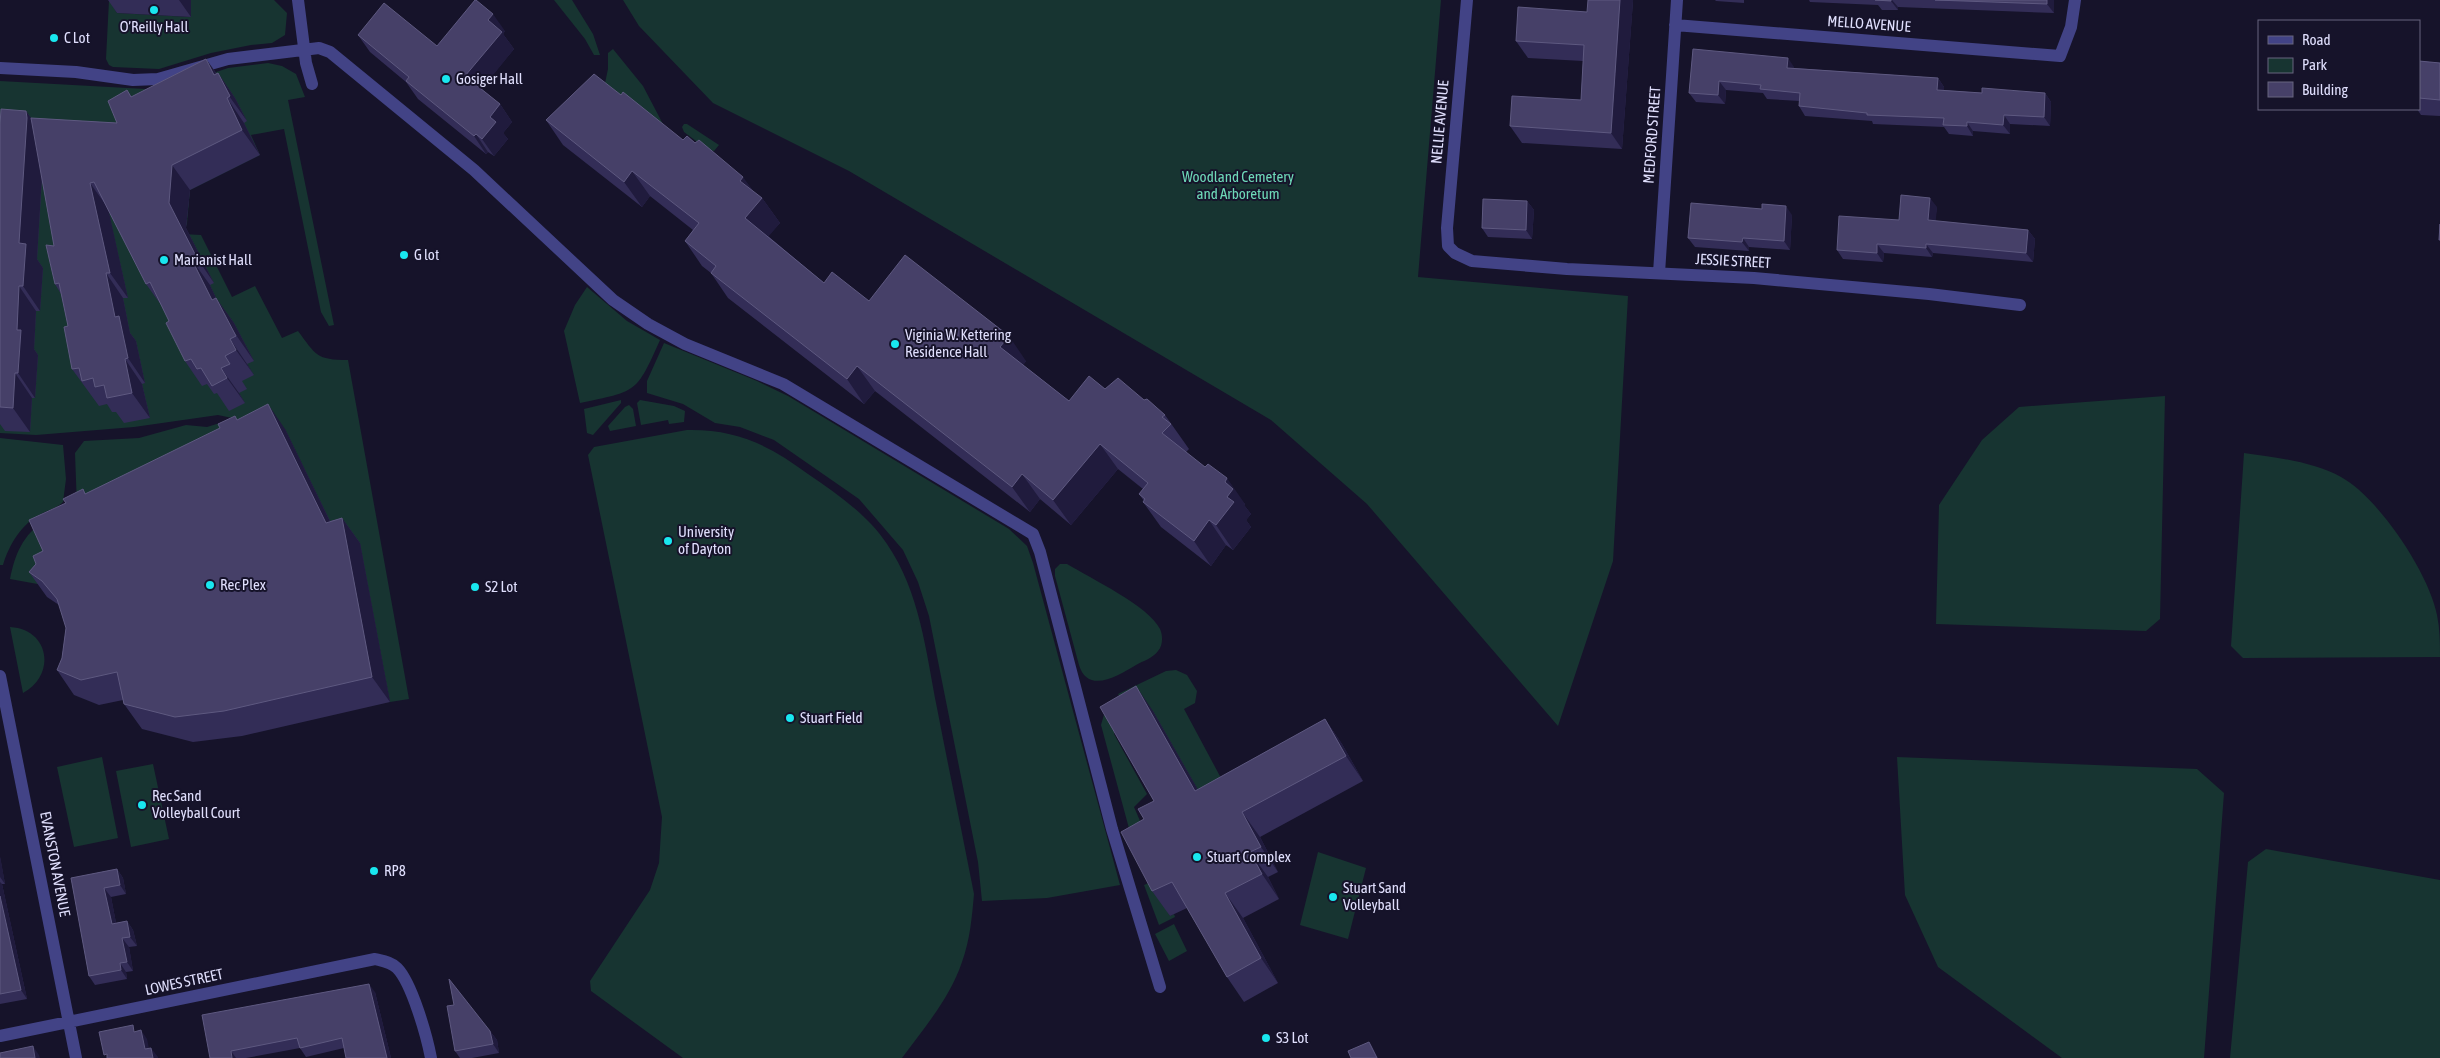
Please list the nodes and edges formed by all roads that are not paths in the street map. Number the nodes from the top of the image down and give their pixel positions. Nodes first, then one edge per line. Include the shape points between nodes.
1 (298, 0) edge
2 (1467, 0) edge
3 (1677, 0) edge
4 (2075, 0) edge
5 (1675, 26) junction
6 (304, 50) junction
7 (0, 68) edge
8 (312, 84) dead end
9 (1448, 246) joint
10 (1658, 273) junction
11 (2020, 305) dead end
12 (0, 677) edge
13 (1160, 987) dead end
14 (70, 1022) junction
15 (0, 1036) edge
16 (76, 1058) edge
17 (431, 1058) edge

1 - 6 street
2 - 9 street, NELLIE AVENUE
3 - 5 street, MEDFORD STREET
4 - 5 street, MELLO AVENUE via 2071,26 2060,56
5 - 10 street, MEDFORD STREET
6 - 7 street via 228,59 164,78 133,80 76,72
6 - 8 street
6 - 13 street via 319,48 346,64 474,170 613,300 648,324 685,344 783,384 1033,534 1112,829
9 - 10 street, JESSIE STREET via 1472,261
10 - 11 street, JESSIE STREET via 1754,278
12 - 14 street, EVANSTON AVENUE
14 - 15 street, LOWES STREET
14 - 16 street, EVANSTON AVENUE
14 - 17 street, LOWES STREET via 375,960 389,962 397,968 416,1003

